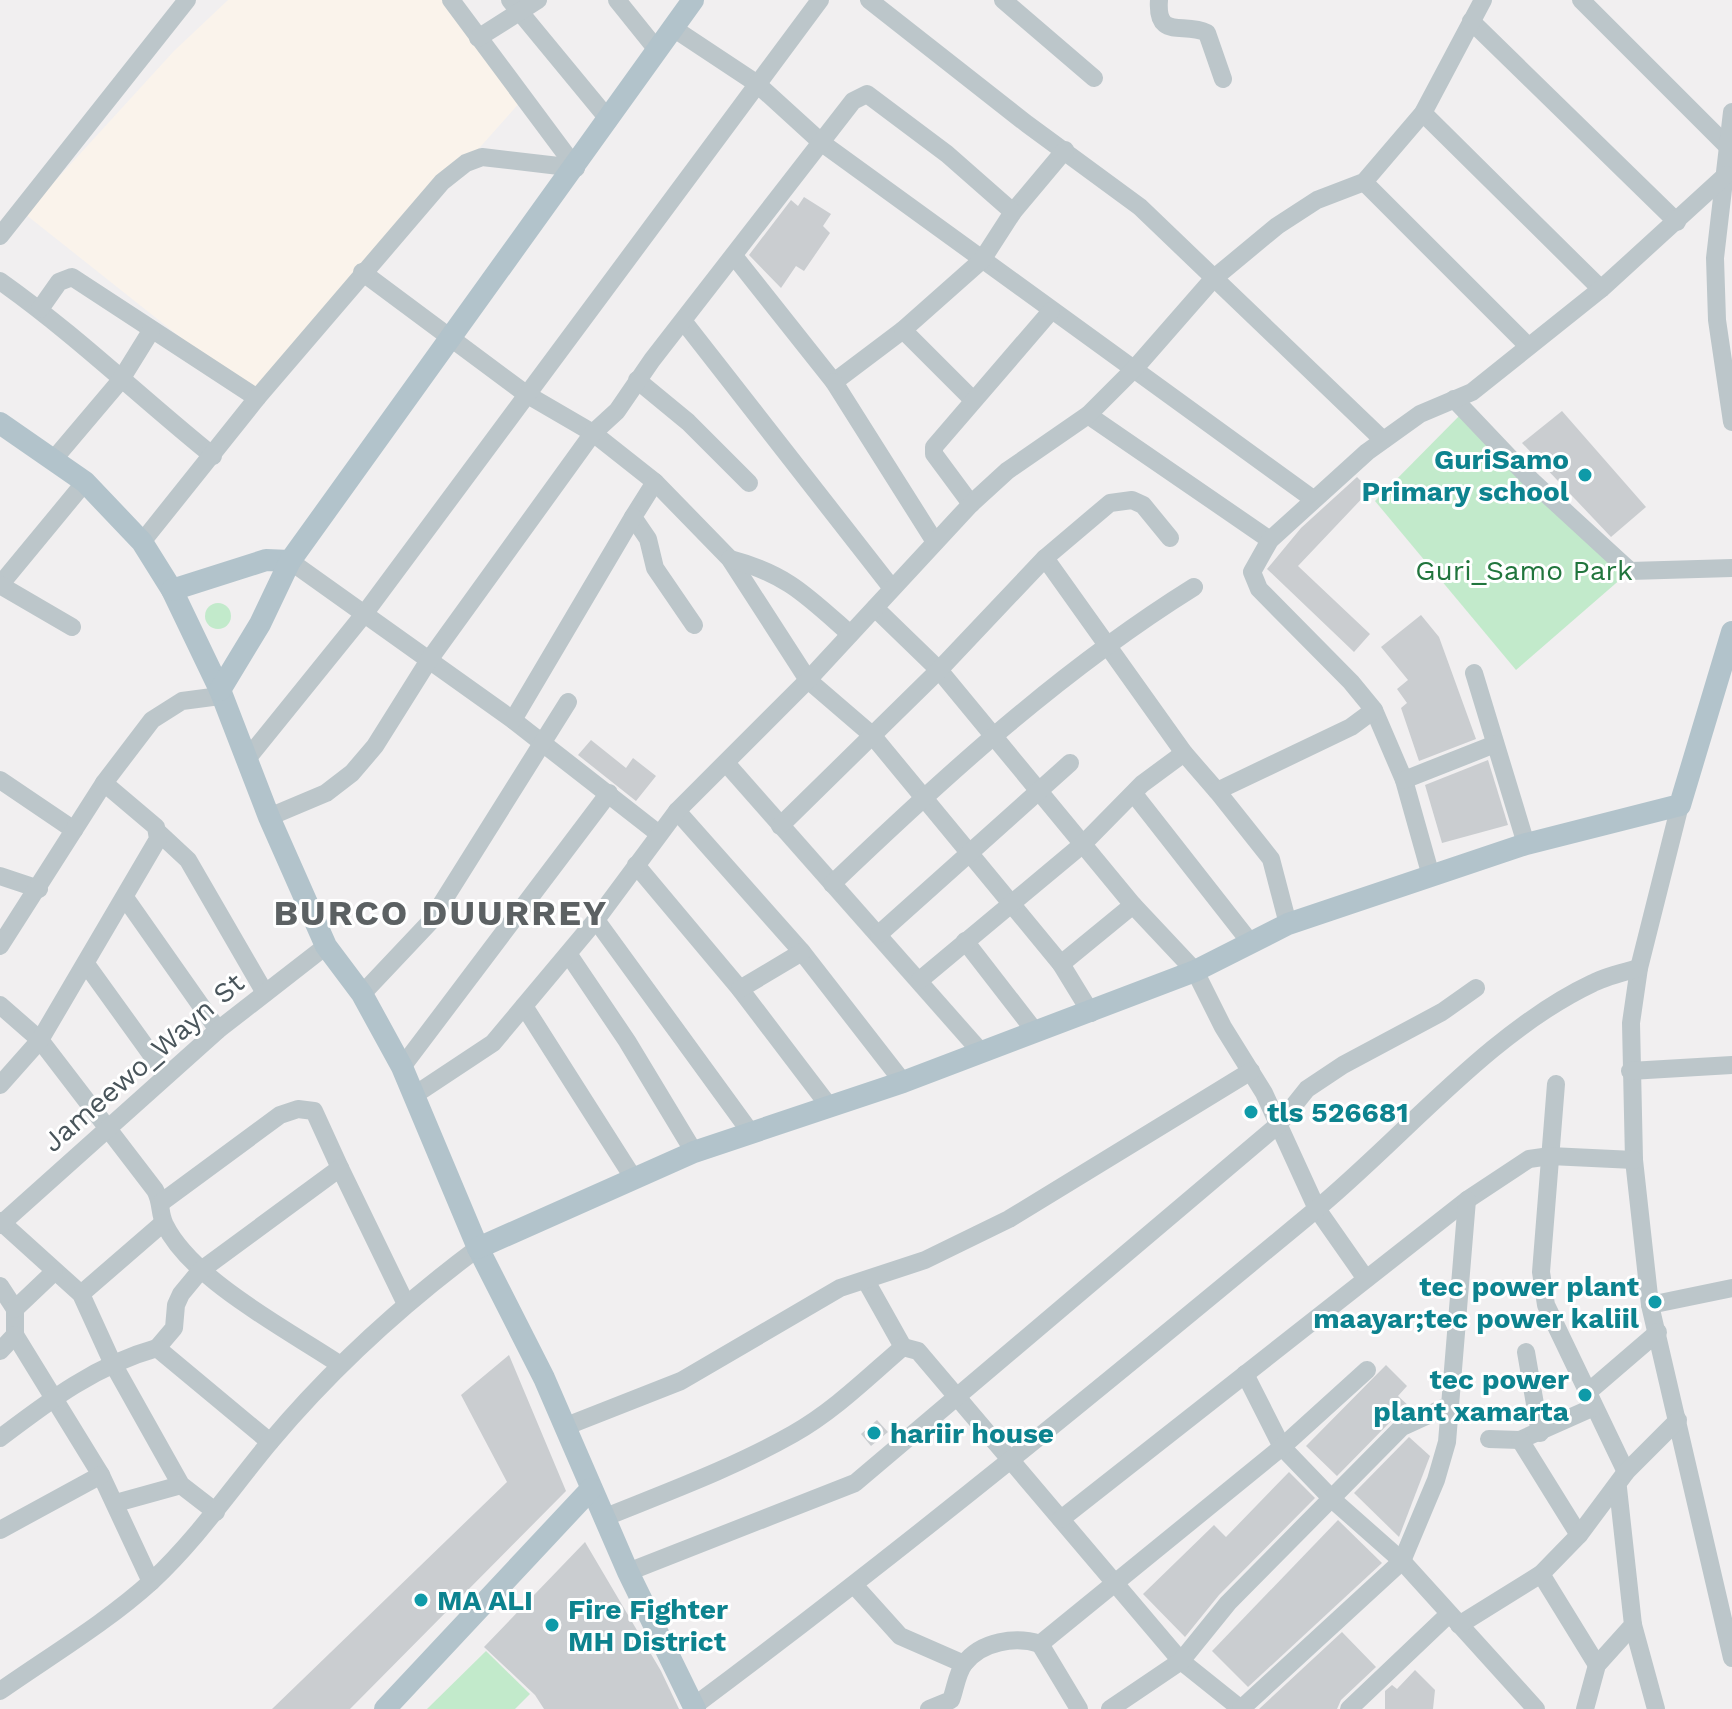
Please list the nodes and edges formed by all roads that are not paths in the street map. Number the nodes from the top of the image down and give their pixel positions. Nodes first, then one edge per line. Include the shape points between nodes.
1 (187, 0) edge
2 (451, 0) edge
3 (538, 0) edge
4 (617, 0) edge
5 (693, 0) edge
6 (820, 0) edge
7 (869, 0) edge
8 (1003, 0) edge
9 (1159, 0) edge
10 (1483, 0) edge
11 (1581, 0) edge
12 (514, 6) edge
13 (1471, 21) junction
14 (673, 28) junction
15 (478, 38) junction
16 (658, 51) junction
17 (1094, 78) dead end
18 (1223, 79) dead end
19 (756, 83) junction
20 (1732, 112) edge
21 (1423, 113) junction
22 (609, 120) junction
23 (1730, 136) edge
24 (822, 143) junction
25 (1065, 150) junction
26 (576, 168) junction
27 (1726, 175) junction
28 (1364, 182) junction
29 (1013, 212) junction
30 (1677, 222) junction
31 (0, 236) edge
32 (734, 256) junction
33 (982, 260) junction
34 (362, 272) junction
35 (1213, 279) junction
36 (0, 281) edge
37 (1601, 289) junction
38 (40, 309) junction
39 (1051, 311) junction
40 (684, 322) junction
41 (903, 330) junction
42 (151, 331) junction
43 (454, 336) junction
44 (1528, 346) junction
45 (1136, 367) junction
46 (637, 380) junction
47 (120, 381) junction
48 (834, 382) junction
49 (526, 394) junction
50 (257, 398) junction
51 (972, 399) junction
52 (1454, 399) junction
53 (1088, 415) junction
54 (1732, 422) edge
55 (0, 423) edge
56 (593, 433) junction
57 (1383, 440) junction
58 (213, 456) junction
59 (54, 459) junction
60 (85, 482) junction
61 (655, 482) junction
62 (749, 483) dead end
63 (1313, 499) junction
64 (971, 504) junction
65 (633, 517) junction
66 (1170, 538) dead end
67 (1270, 540) junction
68 (142, 542) junction
69 (935, 542) junction
70 (1045, 558) junction
71 (730, 559) junction
72 (290, 561) junction
73 (1732, 568) edge
74 (891, 587) junction
75 (1194, 587) dead end
76 (172, 590) junction
77 (875, 608) junction
78 (365, 613) junction
79 (694, 625) dead end
80 (72, 627) dead end
81 (1732, 632) edge
82 (850, 634) junction
83 (1108, 646) junction
84 (429, 660) junction
85 (939, 670) junction
86 (1474, 673) dead end
87 (808, 680) junction
88 (220, 693) junction
89 (568, 702) dead end
90 (1374, 710) junction
91 (513, 720) junction
92 (872, 735) junction
93 (991, 737) junction
94 (541, 742) junction
95 (1495, 744) junction
96 (1184, 753) junction
97 (247, 759) junction
98 (726, 763) junction
99 (1070, 763) dead end
100 (0, 780) edge
101 (1404, 780) junction
102 (104, 783) junction
103 (1040, 791) junction
104 (1217, 791) junction
105 (609, 793) junction
106 (1134, 794) junction
107 (922, 798) junction
108 (1680, 805) junction
109 (677, 811) junction
110 (269, 817) junction
111 (780, 826) junction
112 (74, 830) junction
113 (159, 833) junction
114 (659, 834) junction
115 (1083, 844) junction
116 (1526, 844) junction
117 (970, 852) junction
118 (636, 865) junction
119 (0, 876) edge
120 (1431, 876) junction
121 (832, 884) junction
122 (39, 889) junction
123 (126, 899) junction
124 (1012, 902) junction
125 (1133, 905) junction
126 (596, 920) junction
127 (1288, 924) junction
128 (879, 934) junction
129 (965, 941) junction
130 (1250, 942) junction
131 (0, 946) edge
132 (326, 946) junction
133 (802, 952) junction
134 (569, 955) junction
135 (86, 964) junction
136 (1061, 964) junction
137 (1639, 968) junction
138 (1195, 971) junction
139 (920, 980) junction
140 (1476, 988) dead end
141 (740, 989) junction
142 (265, 993) junction
143 (362, 994) junction
144 (0, 1005) edge
145 (524, 1006) junction
146 (1091, 1013) junction
147 (218, 1030) junction
148 (1034, 1030) junction
149 (40, 1040) junction
150 (981, 1052) junction
151 (1732, 1065) edge
152 (402, 1067) junction
153 (1251, 1071) junction
154 (1630, 1071) junction
155 (166, 1075) junction
156 (903, 1082) junction
157 (1556, 1084) dead end
158 (0, 1085) edge
159 (413, 1096) junction
160 (829, 1106) junction
161 (1279, 1124) junction
162 (106, 1130) junction
163 (751, 1133) junction
164 (694, 1152) junction
165 (1550, 1156) junction
166 (1634, 1160) junction
167 (340, 1168) junction
168 (634, 1179) junction
169 (1467, 1200) junction
170 (162, 1202) junction
171 (1317, 1209) junction
172 (0, 1223) edge
173 (163, 1223) junction
174 (478, 1248) junction
175 (200, 1271) junction
176 (54, 1272) junction
177 (1366, 1279) junction
178 (866, 1281) junction
179 (0, 1286) edge
180 (1732, 1288) edge
181 (81, 1294) junction
182 (405, 1302) junction
183 (1650, 1305) junction
184 (15, 1309) junction
185 (1658, 1332) junction
186 (15, 1335) junction
187 (903, 1347) junction
188 (157, 1348) junction
189 (0, 1351) edge
190 (1526, 1352) dead end
191 (112, 1362) junction
192 (339, 1364) junction
193 (1367, 1370) dead end
194 (1245, 1374) junction
195 (958, 1395) junction
196 (54, 1396) junction
197 (1590, 1400) junction
198 (1448, 1406) junction
199 (1678, 1420) junction
200 (564, 1427) junction
201 (1540, 1433) junction
202 (0, 1438) edge
203 (1489, 1439) dead end
204 (1520, 1440) junction
205 (270, 1442) junction
206 (1282, 1447) junction
207 (1013, 1460) junction
208 (101, 1475) junction
209 (1622, 1480) junction
210 (181, 1485) junction
211 (591, 1489) junction
212 (1333, 1500) junction
213 (116, 1503) junction
214 (216, 1512) junction
215 (603, 1518) junction
216 (1061, 1519) junction
217 (0, 1530) edge
218 (1579, 1535) junction
219 (1402, 1561) junction
220 (628, 1572) junction
221 (1541, 1574) junction
222 (151, 1582) junction
223 (1113, 1583) junction
224 (855, 1586) junction
225 (1454, 1620) junction
226 (1633, 1625) junction
227 (1729, 1635) edge
228 (1040, 1644) junction
229 (1732, 1658) edge
230 (1181, 1661) junction
231 (964, 1664) junction
232 (1597, 1665) junction
233 (1371, 1687) junction
234 (0, 1691) edge
235 (957, 1705) edge
236 (694, 1708) edge
237 (385, 1709) edge
238 (929, 1709) edge
239 (1079, 1709) edge
240 (1110, 1709) edge
241 (1241, 1709) edge
242 (1349, 1709) edge
243 (1371, 1709) edge
244 (1536, 1709) edge
245 (1585, 1709) edge
246 (1656, 1709) edge

1 - 31 street
2 - 15 street
3 - 12 street
4 - 16 street
5 - 14 main road
6 - 19 street
7 - 25 street
8 - 17 street
9 - 18 street via 1163,24 1207,33
10 - 13 street
11 - 23 street
12 - 15 street
12 - 22 street
13 - 21 street
13 - 30 street
14 - 16 main road
14 - 19 street
15 - 26 street
16 - 22 main road
19 - 24 street
19 - 49 street
20 - 23 street
21 - 28 street
21 - 37 street
22 - 26 main road
23 - 27 street
24 - 29 street via 853,101 867,94
24 - 32 street
24 - 33 street
25 - 29 street
25 - 35 street via 1140,207
26 - 34 street via 496,157 466,163 442,182
26 - 43 main road
27 - 30 street
27 - 54 street via 1717,320
28 - 35 street via 1317,200
28 - 44 street
29 - 33 street
30 - 37 street
32 - 40 street
32 - 48 street
33 - 39 street
33 - 41 street
34 - 43 street
34 - 50 street
35 - 45 street
35 - 57 street
36 - 38 street
37 - 44 street
38 - 42 street via 59,282 72,277
38 - 47 street
39 - 45 street
39 - 51 street
40 - 46 street
40 - 74 street
41 - 48 street
41 - 51 street
42 - 47 street
42 - 50 street
43 - 49 street
43 - 72 main road
44 - 52 street via 1472,392
45 - 53 street
45 - 63 street
46 - 56 street via 617,411
46 - 62 street
47 - 58 street
47 - 59 street
48 - 69 street
49 - 56 street
49 - 78 street
50 - 58 street
51 - 64 street via 933,450
52 - 57 street via 1420,414
52 - 73 street via 1532,481 1630,571
53 - 64 street via 1007,471
53 - 67 street
55 - 59 main road
56 - 61 street
56 - 84 street
57 - 63 street
58 - 68 street
59 - 60 main road
60 - 68 main road
60 - 80 street via 0,585
61 - 65 street
61 - 71 street
63 - 67 street
64 - 69 street
65 - 79 street via 648,539 660,576
65 - 91 street
66 - 70 street via 1143,505 1121,499
67 - 90 street via 1252,572 1253,582
68 - 76 main road
69 - 74 street
70 - 83 street
70 - 85 street
71 - 82 street via 767,569 795,585
71 - 87 street
72 - 76 main road via 266,560
72 - 78 street
72 - 88 main road
74 - 77 street
75 - 83 street
76 - 88 main road
77 - 82 street
77 - 85 street
78 - 84 street
78 - 97 street
81 - 108 main road
82 - 87 street
83 - 93 street
83 - 96 street
84 - 91 street
84 - 110 street via 352,773 326,793
85 - 92 street
85 - 93 street
86 - 95 street
87 - 92 street
87 - 98 street
88 - 97 main road
88 - 102 street via 165,709
89 - 94 street
90 - 101 street
90 - 104 street via 1351,727
91 - 94 street
92 - 107 street
92 - 111 street
93 - 103 street
93 - 107 street
94 - 105 street
94 - 143 street via 430,922
95 - 101 street
95 - 116 street
96 - 104 street
96 - 106 street
97 - 110 main road
98 - 109 street
98 - 111 street
99 - 103 street
100 - 112 street
101 - 120 street
102 - 112 street
102 - 113 street
103 - 115 street
103 - 117 street
104 - 127 street via 1271,859
105 - 114 street
105 - 152 street
106 - 115 street
106 - 130 street
107 - 117 street
107 - 121 street
108 - 116 main road
108 - 137 street
109 - 114 street
109 - 133 street
110 - 132 main road
111 - 121 street
112 - 122 street
113 - 123 street
113 - 142 street via 188,860
114 - 118 street
115 - 124 street
115 - 125 street
116 - 120 main road
117 - 124 street
117 - 128 street
118 - 126 street
118 - 141 street
119 - 122 street
120 - 127 main road
121 - 128 street
122 - 131 street
123 - 135 street
123 - 147 street
124 - 129 street
124 - 136 street
125 - 136 street
125 - 138 street
126 - 134 street
126 - 163 street
127 - 130 main road
128 - 139 street
129 - 139 street
129 - 148 street
130 - 138 main road
132 - 142 street, Jameewo_Wayn St
132 - 143 main road
133 - 141 street
133 - 156 street
134 - 145 street
134 - 164 street
135 - 149 street
135 - 155 street
136 - 146 street
137 - 154 street
137 - 171 street via 1595,981 1521,1026
138 - 146 main road
138 - 153 street
139 - 150 street
140 - 161 street via 1307,1089
141 - 160 street
142 - 147 street, Jameewo_Wayn St
143 - 152 main road
144 - 149 street
145 - 159 street via 481,1054
145 - 168 street
146 - 148 main road
147 - 155 street, Jameewo_Wayn St
148 - 150 main road
149 - 158 street
149 - 162 street
150 - 156 main road
151 - 154 street
152 - 159 main road
153 - 161 street
153 - 178 street via 1009,1219 925,1260
154 - 166 street
155 - 162 street, Jameewo_Wayn St
156 - 160 main road
157 - 165 street
159 - 174 main road
160 - 163 main road
161 - 171 street
161 - 195 street
162 - 170 street
162 - 172 street, Jameewo_Wayn St
163 - 164 main road
164 - 168 main road
165 - 166 street
165 - 169 street via 1527,1160
165 - 197 street via 1541,1272 1546,1305
166 - 183 street
167 - 170 street via 320,1118 314,1111 298,1109 280,1115
167 - 175 street
167 - 182 street
168 - 174 main road
169 - 177 street
169 - 198 street
170 - 173 street
171 - 177 street
171 - 207 street
172 - 176 street
173 - 175 street
173 - 181 street
174 - 182 street
174 - 200 main road
175 - 188 street via 181,1294 174,1328
175 - 192 street
176 - 181 street
176 - 184 street
177 - 194 street
178 - 187 street
178 - 200 street via 840,1288 681,1381
179 - 184 street
180 - 183 street
181 - 191 street
182 - 192 street
183 - 185 street
184 - 186 street
185 - 197 street
185 - 199 street
186 - 189 street
186 - 196 street
187 - 195 street via 925,1357
187 - 215 street via 830,1410 794,1433
188 - 191 street
188 - 205 street
190 - 201 street
191 - 196 street
191 - 210 street
192 - 205 street
193 - 206 street
194 - 206 street
194 - 216 street
195 - 207 street
195 - 220 street via 855,1483
196 - 202 street
196 - 208 street
197 - 201 street
197 - 209 street
198 - 212 street via 1402,1427
198 - 219 street via 1443,1461
199 - 209 street
199 - 227 street
200 - 211 main road
201 - 204 street
203 - 204 street
204 - 218 street
205 - 214 street
206 - 212 street
206 - 223 street
207 - 216 street
207 - 224 street
208 - 213 street
208 - 217 street
209 - 218 street
209 - 226 street
210 - 213 street
210 - 214 street
211 - 215 main road
211 - 237 main road
212 - 219 street
212 - 230 street via 1228,1603
213 - 222 street
214 - 222 street
215 - 220 main road
216 - 223 street
218 - 221 street
219 - 225 street
219 - 241 street
220 - 236 main road
221 - 225 street
221 - 232 street
222 - 234 street
223 - 228 street
223 - 230 street
224 - 231 street via 900,1636
224 - 236 street
225 - 233 street
225 - 244 street
226 - 232 street
226 - 246 street
227 - 229 street
228 - 231 street via 1011,1639
228 - 239 street
230 - 240 street
230 - 241 street
231 - 235 street
232 - 245 street
233 - 242 street
233 - 243 street
235 - 238 street

